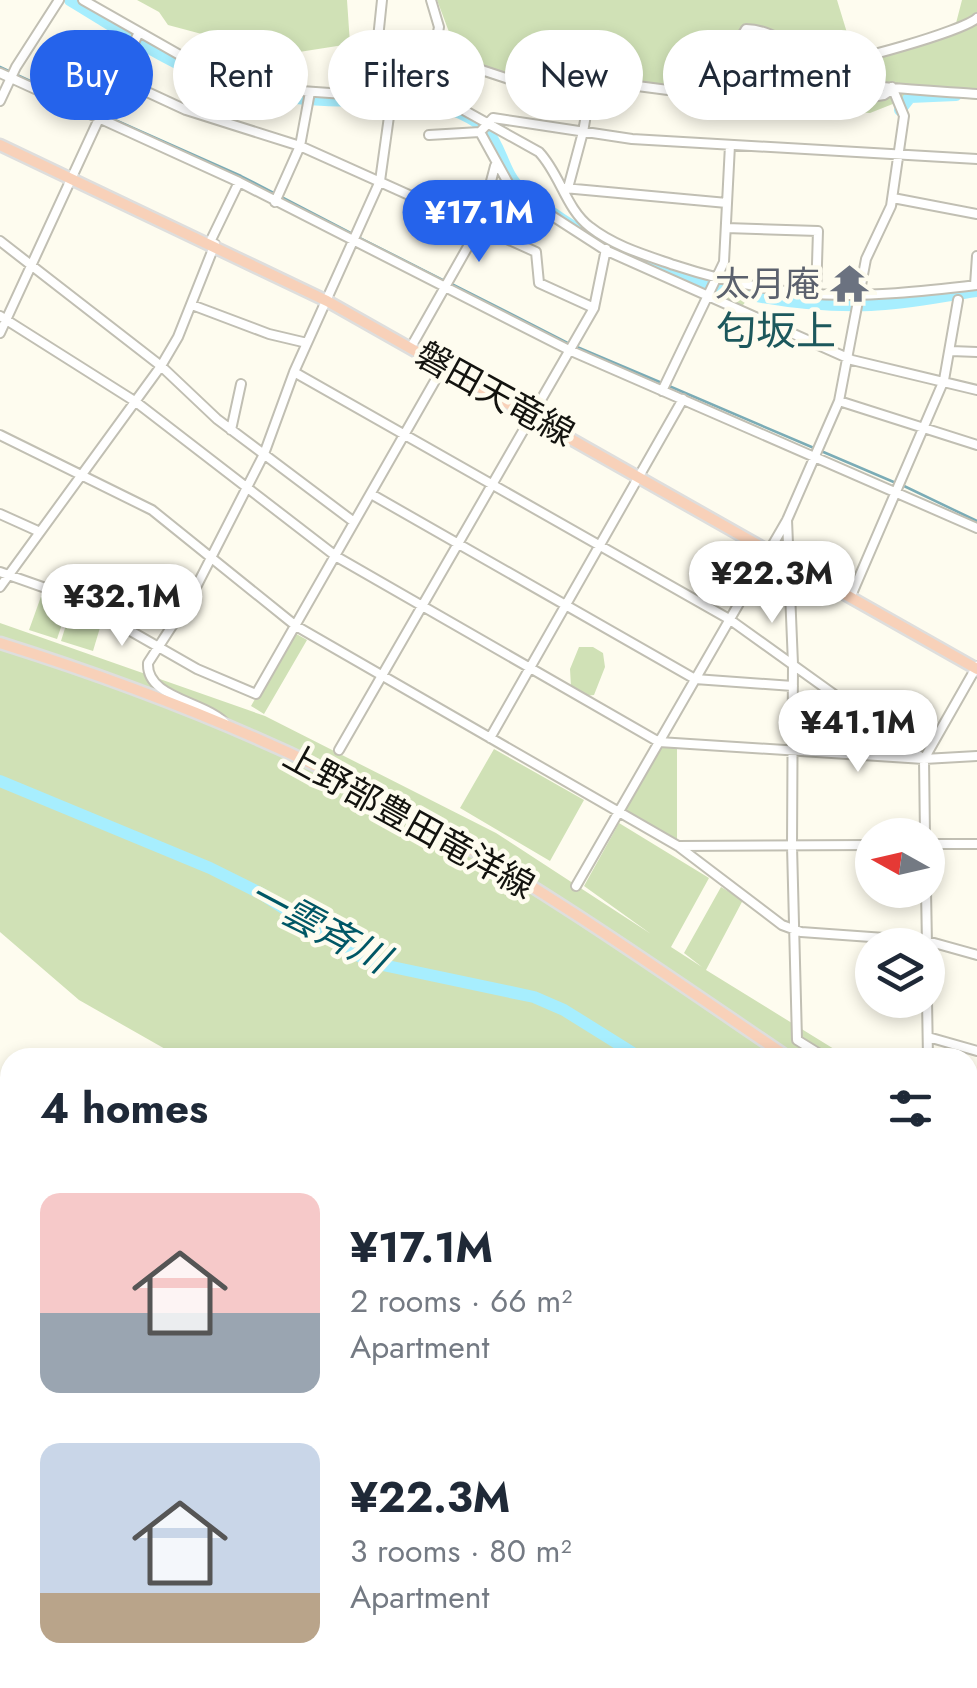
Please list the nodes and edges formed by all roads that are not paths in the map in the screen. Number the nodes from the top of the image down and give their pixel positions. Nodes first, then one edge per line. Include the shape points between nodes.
1 (59, 0) edge
2 (83, 0) edge
3 (382, 0) edge
4 (431, 0) edge
5 (977, 18) edge
6 (136, 30) edge
7 (379, 30) edge
8 (437, 30) edge
9 (153, 40) edge
10 (0, 73) edge
11 (10, 78) junction
12 (30, 87) edge
13 (643, 87) edge
14 (892, 88) junction
15 (310, 92) junction
16 (328, 93) edge
17 (977, 94) edge
18 (153, 95) edge
19 (0, 100) edge
20 (97, 120) edge
21 (102, 120) edge
22 (389, 120) edge
23 (482, 120) edge
24 (586, 120) edge
25 (488, 123) junction
26 (480, 132) junction
27 (584, 132) junction
28 (429, 134) dead end
29 (0, 145) edge
30 (300, 146) junction
31 (730, 146) junction
32 (900, 155) junction
33 (977, 159) edge
34 (496, 164) junction
35 (71, 178) junction
36 (380, 181) junction
37 (239, 182) junction
38 (566, 188) junction
39 (893, 198) junction
40 (276, 202) junction
41 (727, 203) junction
42 (977, 214) edge
43 (479, 227) junction
44 (726, 228) junction
45 (610, 240) junction
46 (0, 241) edge
47 (353, 241) junction
48 (213, 243) junction
49 (605, 250) junction
50 (977, 256) edge
51 (32, 264) junction
52 (717, 279) junction
53 (976, 285) edge
54 (445, 287) junction
55 (816, 296) junction
56 (707, 298) junction
57 (858, 298) junction
58 (958, 300) dead end
59 (328, 301) junction
60 (192, 306) junction
61 (594, 308) junction
62 (3, 317) edge
63 (0, 333) edge
64 (307, 343) junction
65 (411, 347) junction
66 (569, 350) junction
67 (950, 351) junction
68 (977, 352) edge
69 (848, 358) junction
70 (444, 364) junction
71 (161, 366) junction
72 (294, 372) junction
73 (944, 380) junction
74 (241, 384) dead end
75 (662, 390) junction
76 (977, 390) edge
77 (682, 399) junction
78 (839, 401) junction
79 (136, 402) junction
80 (530, 414) junction
81 (231, 430) junction
82 (923, 430) junction
83 (405, 434) junction
84 (0, 435) edge
85 (977, 445) edge
86 (264, 454) junction
87 (817, 457) junction
88 (84, 474) junction
89 (641, 477) junction
90 (491, 483) junction
91 (246, 488) junction
92 (896, 491) junction
93 (371, 494) junction
94 (0, 514) edge
95 (787, 520) junction
96 (354, 522) junction
97 (977, 528) edge
98 (40, 532) junction
99 (457, 544) junction
100 (600, 547) junction
101 (769, 550) junction
102 (212, 555) junction
103 (337, 557) junction
104 (788, 560) junction
105 (4, 574) edge
106 (0, 587) edge
107 (850, 596) junction
108 (422, 604) junction
109 (566, 606) junction
110 (729, 619) junction
111 (296, 626) junction
112 (0, 643) edge
113 (156, 647) junction
114 (793, 664) junction
115 (530, 668) junction
116 (977, 668) edge
117 (380, 675) junction
118 (694, 680) junction
119 (793, 686) junction
120 (229, 729) junction
121 (490, 738) junction
122 (659, 742) junction
123 (339, 750) dead end
124 (792, 753) junction
125 (977, 756) edge
126 (924, 759) junction
127 (618, 812) junction
128 (925, 818) edge
129 (945, 844) edge
130 (977, 844) edge
131 (855, 845) edge
132 (678, 846) junction
133 (792, 846) junction
134 (576, 886) dead end
135 (793, 930) junction
136 (855, 936) edge
137 (945, 947) edge
138 (977, 955) edge
139 (927, 1018) edge
140 (928, 1037) junction
141 (773, 1048) edge
142 (810, 1048) edge
143 (928, 1048) edge
144 (969, 1048) edge

1 - 11 street
2 - 6 street
3 - 7 street
4 - 8 street
5 - 14 street via 954,31 839,64 760,30 739,36 743,53 778,70
9 - 15 street via 222,79
10 - 11 street
11 - 12 street
11 - 19 street
13 - 14 street via 668,90 740,76 844,102
14 - 17 street
14 - 32 street via 904,116
15 - 16 street
15 - 30 street
18 - 30 street
20 - 35 street
21 - 37 street
22 - 36 street
23 - 25 street
24 - 27 street
25 - 26 street
25 - 27 street via 492,118
25 - 38 street via 539,152
26 - 28 street
26 - 34 street
27 - 31 street
27 - 38 street
29 - 35 main road, 磐田天竜線
30 - 36 street
30 - 40 street
31 - 32 street
31 - 41 street
32 - 33 street
32 - 39 street
34 - 43 street
34 - 49 street via 512,190
35 - 48 main road, 磐田天竜線
35 - 51 street
36 - 43 street
36 - 47 street
37 - 40 street
37 - 48 street
38 - 41 street
38 - 45 street via 586,226
39 - 42 street
39 - 57 street via 866,259
40 - 47 street
41 - 44 street
43 - 54 street
43 - 61 street via 536,252 539,283
44 - 52 street
44 - 55 street via 818,231
45 - 49 street
45 - 52 street
46 - 51 street
47 - 54 street
47 - 59 street
48 - 59 main road, 磐田天竜線
48 - 60 street
49 - 56 street
49 - 61 street
50 - 53 street
51 - 62 street
51 - 71 street
52 - 55 street
52 - 56 street
53 - 57 street
54 - 65 street
54 - 66 street
55 - 57 street
56 - 69 street
56 - 75 street
57 - 69 street
58 - 67 street
59 - 64 street
59 - 65 main road, 磐田天竜線
60 - 64 street
60 - 71 street
61 - 66 street
62 - 63 street
62 - 79 street
64 - 72 street
65 - 70 main road, 磐田天竜線
66 - 75 street
66 - 80 street
67 - 68 street
67 - 73 street
69 - 73 street
69 - 78 street
70 - 80 main road, 磐田天竜線
70 - 83 street
71 - 79 street
71 - 81 street
72 - 83 street
72 - 86 street
73 - 76 street
73 - 82 street
74 - 81 street
75 - 77 street
77 - 87 street
77 - 89 street
78 - 82 street
78 - 87 street
79 - 88 street
79 - 91 street
80 - 89 main road, 磐田天竜線
80 - 90 street
81 - 86 street
82 - 85 street
82 - 92 street
83 - 90 street
83 - 93 street
84 - 88 street
86 - 91 street
86 - 96 street
87 - 92 street
87 - 95 street
88 - 98 street
88 - 102 street via 152,510
89 - 100 street
89 - 101 main road, 磐田天竜線
90 - 99 street
90 - 100 street
91 - 102 street
91 - 103 street
92 - 97 street
92 - 107 street
93 - 96 street
93 - 99 street
94 - 98 street
95 - 101 street
95 - 104 street
96 - 103 street
98 - 105 street
99 - 108 street
99 - 109 street
100 - 109 street
100 - 110 street
101 - 104 main road, 磐田天竜線
101 - 110 street
102 - 111 street
102 - 113 street
103 - 108 street
103 - 111 street
104 - 107 main road, 磐田天竜線
104 - 114 street
105 - 106 street
105 - 113 street via 70,597
107 - 116 main road, 磐田天竜線
108 - 115 street
108 - 117 street
109 - 115 street
109 - 118 street
110 - 114 street
110 - 118 street
111 - 113 street via 256,694
111 - 117 street
112 - 120 main road, 上野部豊田竜洋線
113 - 120 street via 148,664 151,682 206,708
114 - 119 street
114 - 126 street
115 - 121 street
115 - 122 street
116 - 126 street
117 - 121 street
117 - 123 street
118 - 119 street
118 - 122 street
119 - 124 street
120 - 141 main road, 上野部豊田竜洋線 via 411,814 558,903
121 - 127 street
122 - 124 street
122 - 127 street
124 - 126 street
124 - 133 street
125 - 126 street
126 - 128 street
127 - 132 street
127 - 134 street
129 - 130 street
131 - 133 street
132 - 133 street
132 - 135 street
133 - 135 street
135 - 136 street
135 - 142 street via 797,1040
137 - 138 street
139 - 140 street
140 - 143 street
140 - 144 street

